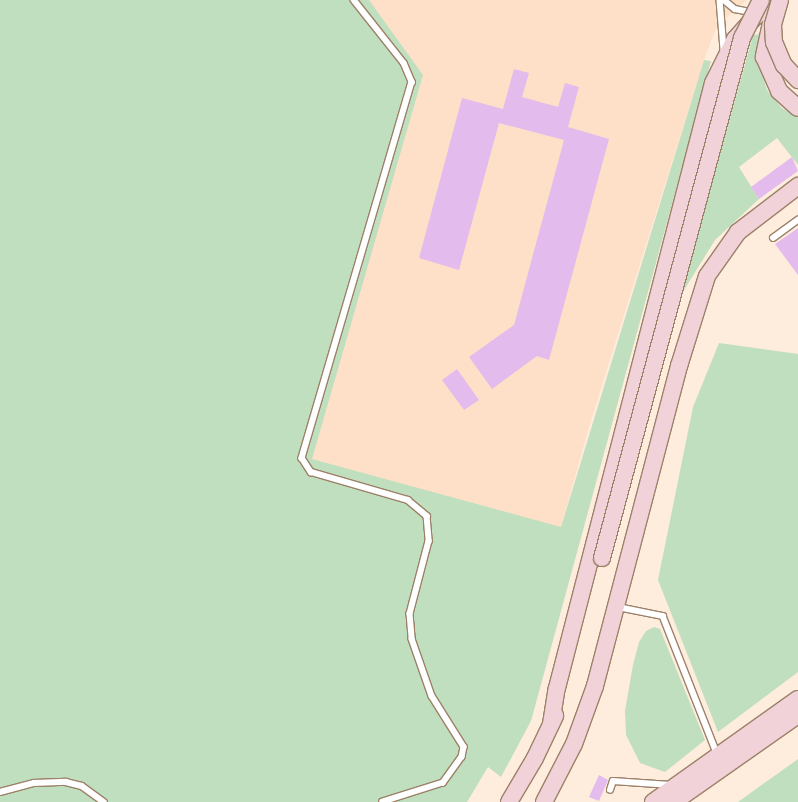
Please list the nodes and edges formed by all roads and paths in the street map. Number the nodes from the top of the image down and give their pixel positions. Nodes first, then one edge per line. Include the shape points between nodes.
1 (354, 0) edge
2 (720, 0) edge
3 (724, 0) edge
4 (779, 0) edge
5 (762, 6) edge
6 (724, 59) junction
7 (798, 80) edge
8 (798, 108) edge
9 (798, 186) edge
10 (798, 220) edge
11 (773, 238) dead end
12 (616, 607) junction
13 (798, 699) edge
14 (798, 715) edge
15 (551, 724) junction
16 (718, 756) junction
17 (610, 790) dead end
18 (0, 792) edge
19 (675, 794) edge
20 (104, 802) edge
21 (383, 802) edge
22 (509, 802) edge
23 (544, 802) edge
24 (654, 802) edge

1 - 21 lane via 404,63 412,82 302,458 311,472 408,500 427,516 429,541 412,603 411,633 432,696 464,747 462,757 443,783
2 - 6 lane
3 - 5 lane via 741,11
4 - 5 main road
4 - 7 main road, bridge via 773,24 774,42 784,65
4 - 8 main road via 771,20 764,57 779,90
5 - 6 main road
5 - 15 main road, bridge via 746,25 738,52 602,558
6 - 15 main road via 713,83 557,688
9 - 12 main road via 738,232 706,276
10 - 11 lane
12 - 16 lane via 663,616
12 - 23 main road via 582,723
13 - 16 main road
14 - 19 main road
15 - 22 main road
16 - 19 main road
17 - 19 lane via 613,781
18 - 20 lane via 34,783 66,782 82,786
19 - 24 main road

